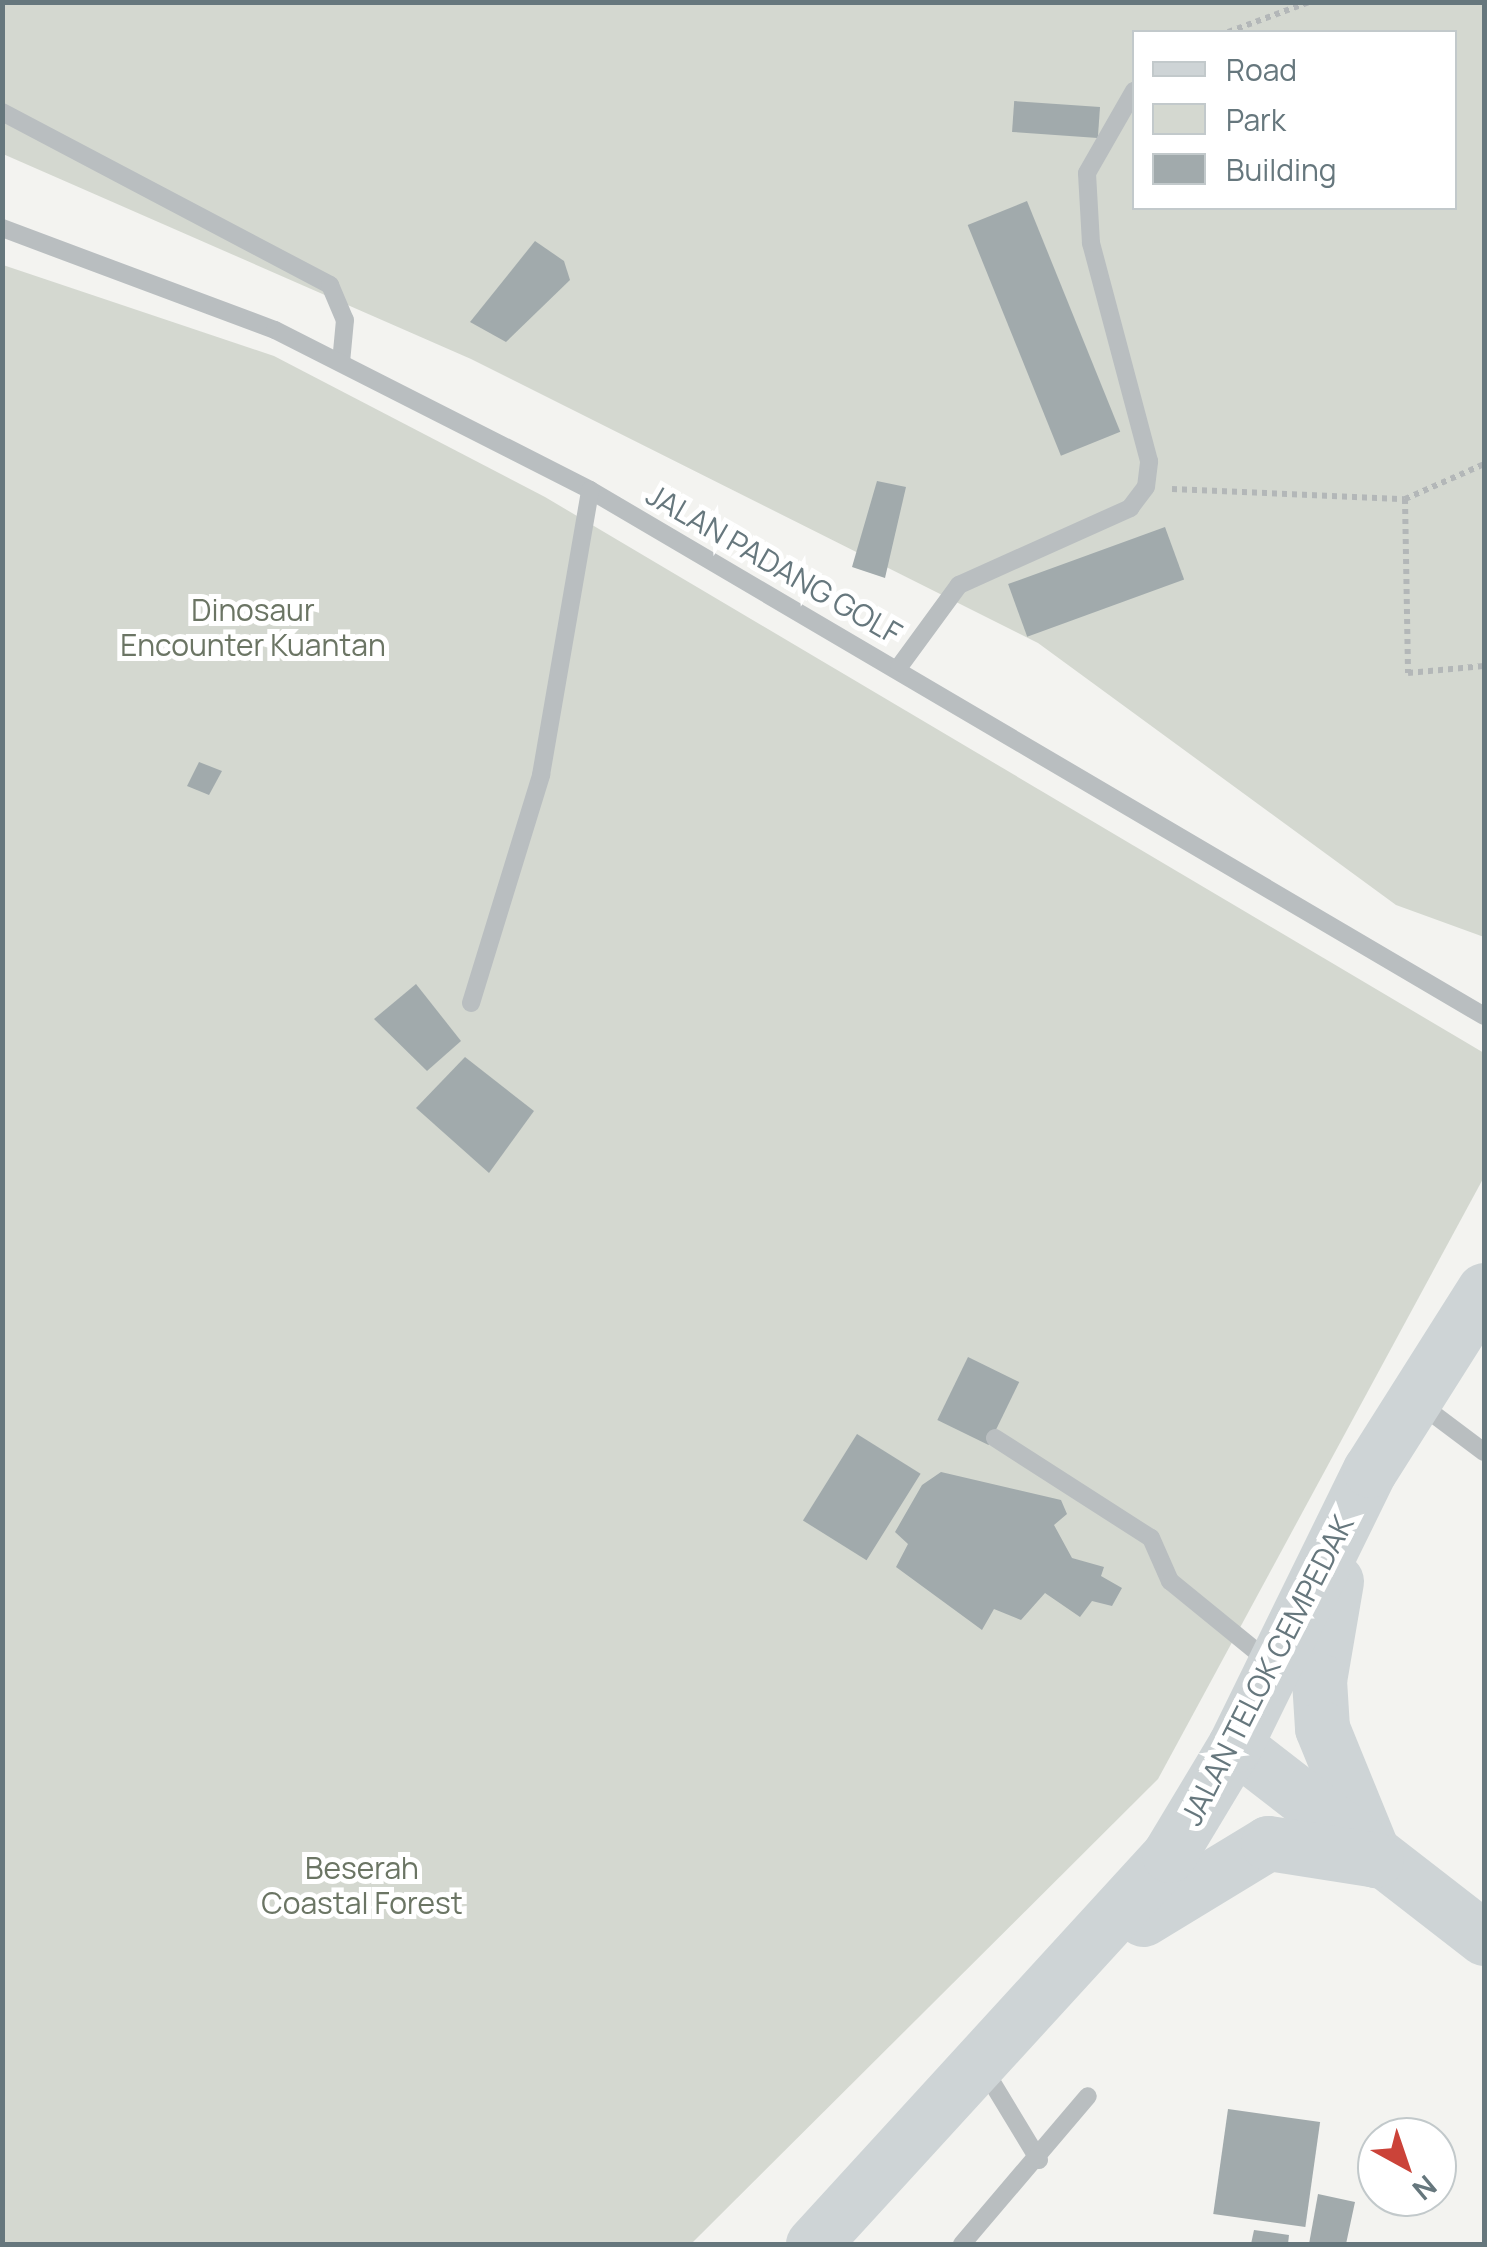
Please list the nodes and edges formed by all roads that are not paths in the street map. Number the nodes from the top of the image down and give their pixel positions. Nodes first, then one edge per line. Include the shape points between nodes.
1 (1132, 95) edge
2 (2, 112) edge
3 (2, 228) edge
4 (341, 362) junction
5 (590, 490) junction
6 (899, 668) junction
7 (471, 1003) dead end
8 (1484, 1016) edge
9 (1483, 1291) edge
10 (1416, 1401) junction
11 (994, 1438) dead end
12 (1484, 1452) edge
13 (1370, 1470) junction
14 (1273, 1665) junction
15 (1235, 1745) junction
16 (1376, 1860) junction
17 (1484, 1938) edge
18 (1052, 1989) junction
19 (982, 2066) junction
20 (1088, 2096) dead end
21 (1039, 2160) junction
22 (813, 2244) edge
23 (962, 2244) edge

1 - 6 street via 1088,173 1091,243 1149,461 1146,488 1130,508 958,584
2 - 4 street via 330,285 345,320
3 - 4 street, JALAN PADANG GOLF
4 - 5 street, JALAN PADANG GOLF
5 - 6 street, JALAN PADANG GOLF
5 - 7 street via 541,774
6 - 8 street, JALAN PADANG GOLF
9 - 10 main road, JALAN TELOK CEMPEDAK
10 - 12 street
10 - 13 main road, JALAN TELOK CEMPEDAK
11 - 14 street via 1151,1538 1170,1581
13 - 14 main road, JALAN TELOK CEMPEDAK
13 - 16 main road via 1318,1680 1333,1770
14 - 15 main road, JALAN TELOK CEMPEDAK
15 - 16 main road
15 - 18 main road, JALAN TELOK CEMPEDAK via 1169,1856
16 - 17 main road
16 - 18 main road via 1268,1843 1232,1857
18 - 19 main road, JALAN TELOK CEMPEDAK
19 - 21 street
19 - 22 main road, JALAN TELOK CEMPEDAK
20 - 21 street
21 - 23 street

